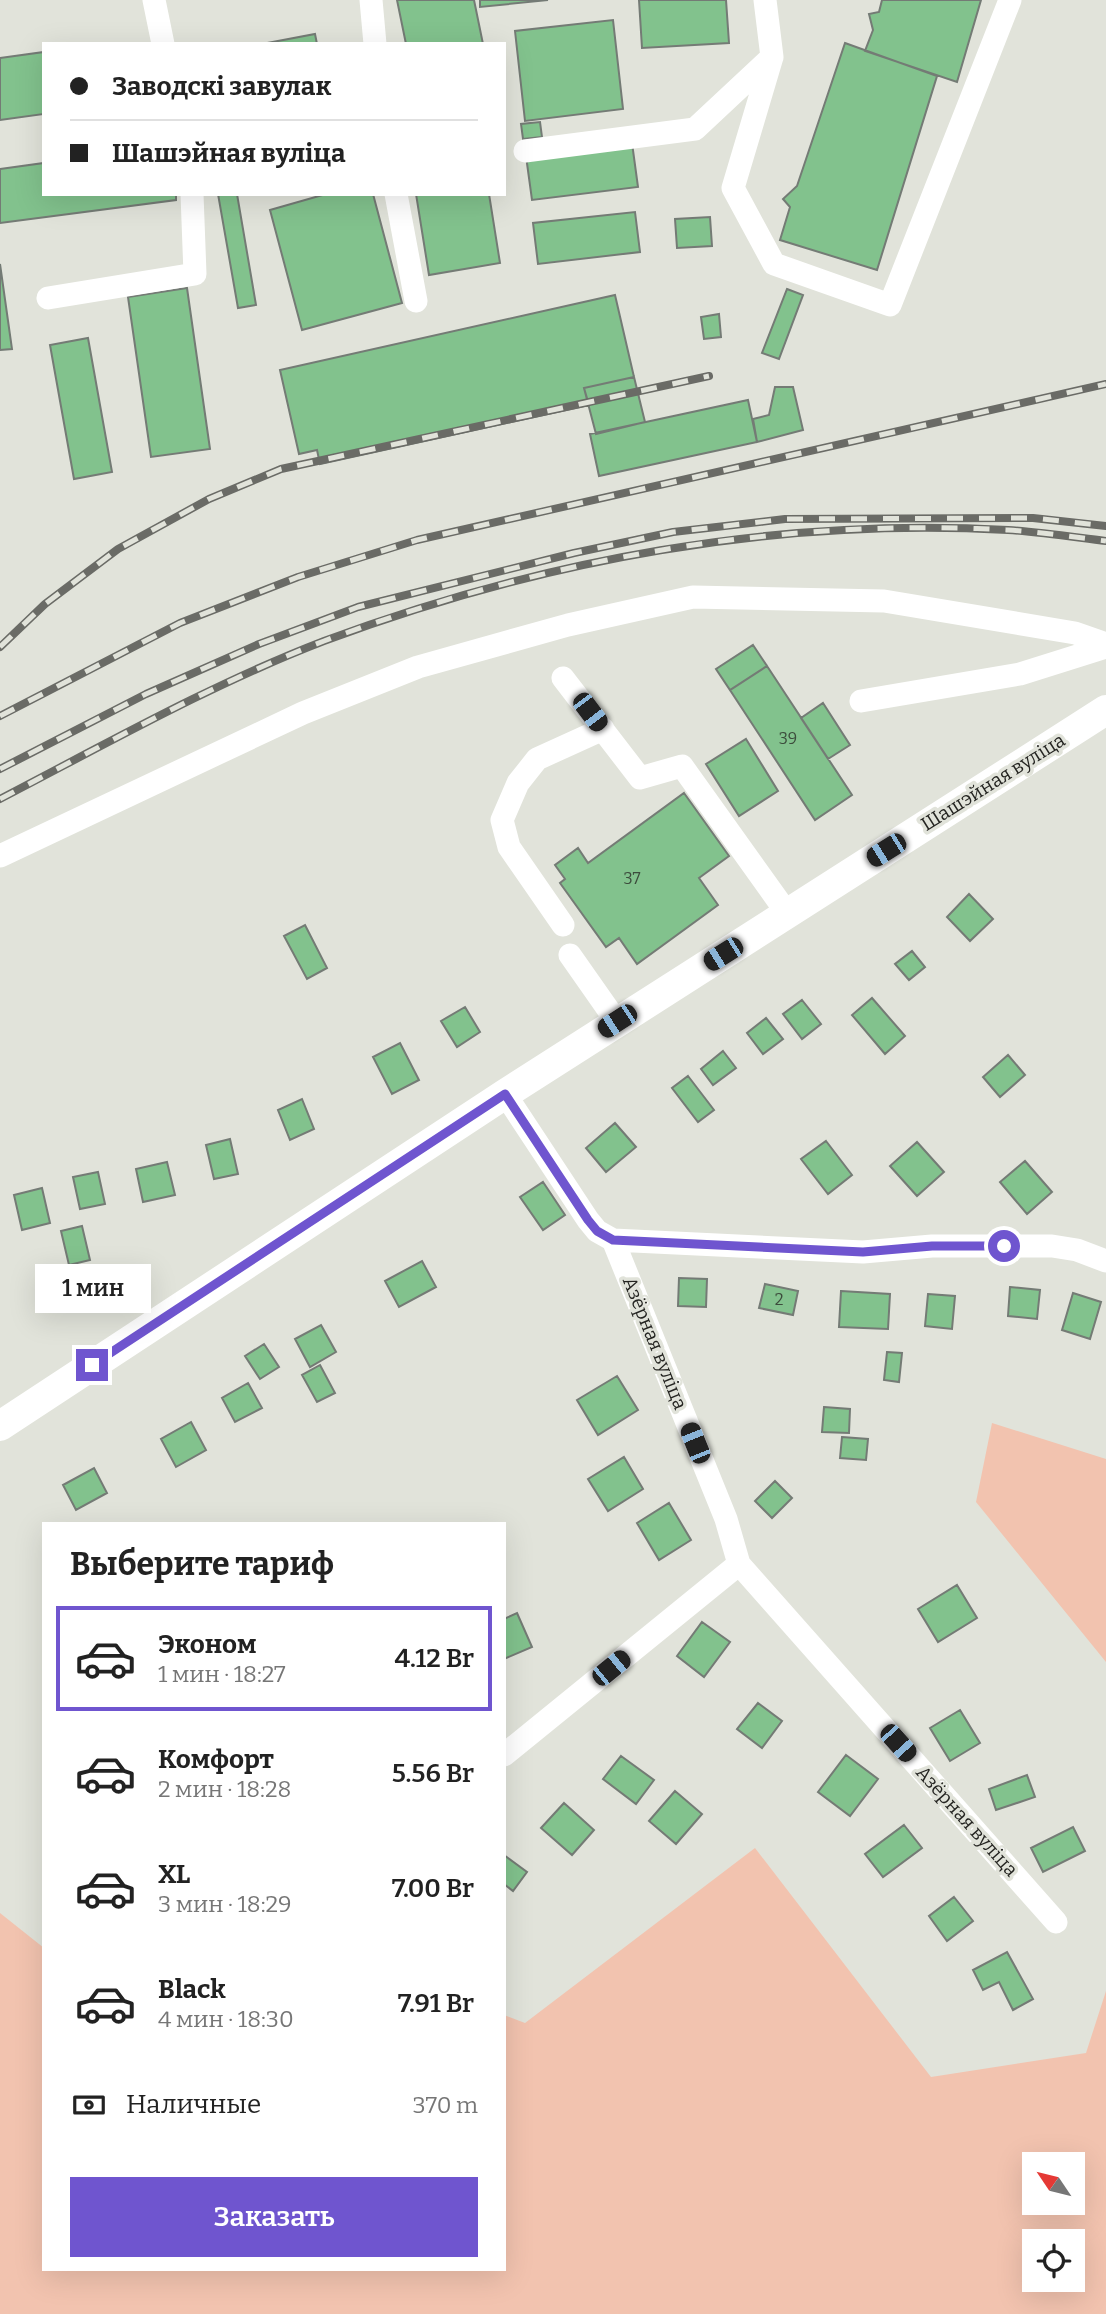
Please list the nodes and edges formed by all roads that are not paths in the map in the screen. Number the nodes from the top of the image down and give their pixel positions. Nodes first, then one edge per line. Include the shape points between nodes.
1 (153, 0) edge
2 (371, 0) edge
3 (765, 0) edge
4 (1010, 0) edge
5 (163, 42) edge
6 (375, 42) edge
7 (772, 57) junction
8 (525, 151) dead end
9 (192, 196) edge
10 (396, 196) edge
11 (48, 298) dead end
12 (416, 301) dead end
13 (1106, 645) edge
14 (563, 678) dead end
15 (861, 701) dead end
16 (1106, 710) edge
17 (603, 729) junction
18 (0, 856) edge
19 (787, 913) junction
20 (563, 925) dead end
21 (570, 955) dead end
22 (617, 1021) junction
23 (505, 1094) junction
24 (613, 1240) junction
25 (1106, 1261) edge
26 (0, 1426) edge
27 (739, 1564) junction
28 (506, 1753) edge
29 (1056, 1922) dead end

1 - 5 street
2 - 6 street
3 - 7 street
4 - 7 street via 890,305 774,264 733,188
7 - 8 street via 695,129
9 - 11 street via 195,274
10 - 12 street
13 - 15 street via 1020,674
13 - 18 street via 1075,633 884,601 693,597 568,625 418,667 303,713
14 - 17 street
16 - 19 main road, Шашэйная вуліца
17 - 19 street via 640,778 682,766
17 - 20 street via 537,759 518,783 502,820 509,847
19 - 22 main road, Шашэйная вуліца
21 - 22 street
22 - 23 main road, Шашэйная вуліца
23 - 24 street via 588,1220
23 - 26 main road, Шашэйная вуліца
24 - 25 street via 863,1252 932,1246 1052,1246
24 - 27 street, Азёрная вуліца via 726,1519
27 - 28 street
27 - 29 street, Азёрная вуліца

